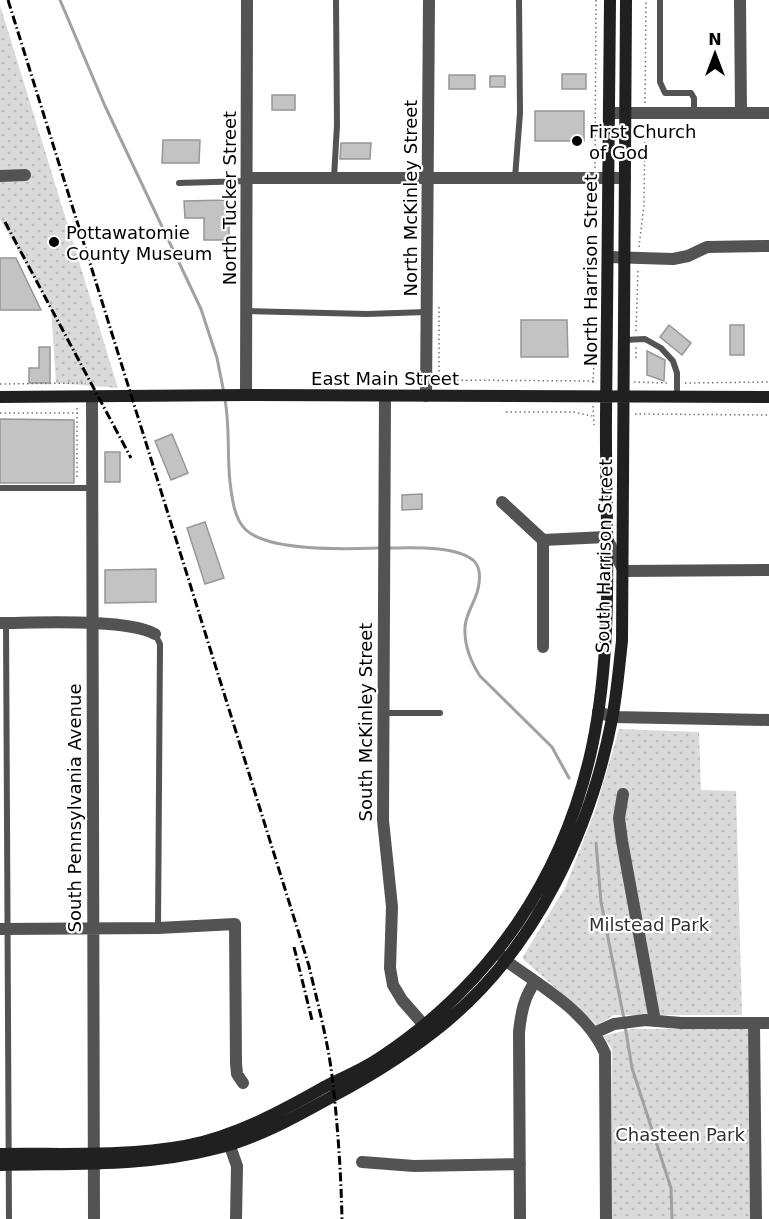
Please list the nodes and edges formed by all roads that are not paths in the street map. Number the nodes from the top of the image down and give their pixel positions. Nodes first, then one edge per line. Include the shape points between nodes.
1 (247, 0) edge
2 (336, 0) edge
3 (429, 0) edge
4 (519, 0) edge
5 (610, 0) edge
6 (626, 0) edge
7 (660, 0) edge
8 (740, 0) edge
9 (609, 113) junction
10 (626, 113) junction
11 (694, 113) junction
12 (741, 113) junction
13 (769, 113) edge
14 (0, 176) edge
15 (25, 176) dead end
16 (334, 178) junction
17 (427, 178) junction
18 (516, 178) junction
19 (609, 178) junction
20 (626, 178) junction
21 (247, 180) junction
22 (179, 183) dead end
23 (769, 246) edge
24 (608, 257) junction
25 (625, 258) junction
26 (246, 311) junction
27 (427, 312) junction
28 (630, 340) junction
29 (244, 396) junction
30 (385, 396) junction
31 (432, 396) junction
32 (607, 396) junction
33 (628, 396) junction
34 (0, 397) edge
35 (92, 397) junction
36 (677, 397) junction
37 (769, 397) edge
38 (0, 488) edge
39 (92, 488) junction
40 (502, 502) dead end
41 (606, 537) junction
42 (543, 540) junction
43 (769, 570) edge
44 (624, 571) junction
45 (3, 623) edge
46 (92, 624) junction
47 (155, 634) joint
48 (543, 647) dead end
49 (598, 712) junction
50 (383, 713) junction
51 (440, 713) dead end
52 (613, 717) junction
53 (769, 720) edge
54 (623, 794) dead end
55 (92, 928) junction
56 (158, 928) junction
57 (4, 929) edge
58 (501, 956) junction
59 (535, 982) junction
60 (650, 1021) junction
61 (754, 1023) junction
62 (769, 1023) edge
63 (428, 1029) junction
64 (594, 1033) junction
65 (243, 1083) dead end
66 (228, 1139) junction
67 (94, 1158) junction
68 (5, 1159) edge
69 (362, 1162) dead end
70 (520, 1164) junction
71 (9, 1219) edge
72 (94, 1219) edge
73 (236, 1219) edge
74 (520, 1219) edge
75 (606, 1219) edge
76 (756, 1219) edge

1 - 21 street, North Tucker Street
2 - 16 lane
3 - 17 street, North McKinley Street
4 - 18 lane
5 - 9 main road, North Harrison Street
6 - 10 main road, North Harrison Street
7 - 11 lane via 660,82 665,93 691,93
8 - 12 street
9 - 10 street
9 - 19 main road, North Harrison Street
10 - 11 street
10 - 20 main road, North Harrison Street
11 - 12 street
12 - 13 street
14 - 15 street
16 - 17 street
16 - 21 street
17 - 18 street
17 - 27 street, North McKinley Street
18 - 19 street
19 - 20 street
19 - 24 main road, North Harrison Street
20 - 25 main road, North Harrison Street
21 - 22 lane
21 - 26 street, North Tucker Street
23 - 25 street via 707,247 673,259
24 - 25 street
24 - 32 main road, North Harrison Street
25 - 28 main road, North Harrison Street
26 - 27 lane
26 - 29 street, North Tucker Street
27 - 31 street, North McKinley Street
28 - 33 main road, North Harrison Street
28 - 36 lane via 645,339 661,348 673,362
29 - 30 main road, East Main Street
29 - 35 main road, East Main Street
30 - 31 main road, East Main Street
30 - 50 street, South McKinley Street
31 - 32 main road, East Main Street
32 - 33 main road, East Main Street
32 - 41 main road, South Harrison Street
33 - 36 main road, East Main Street
33 - 44 main road, South Harrison Street via 624,414
34 - 35 main road, East Main Street
35 - 39 street, South Pennsylvania Avenue
36 - 37 main road, East Main Street
38 - 39 lane
39 - 46 street, South Pennsylvania Avenue
40 - 42 street
41 - 42 street
41 - 44 street
41 - 49 main road, South Harrison Street via 607,609
42 - 48 street
43 - 44 street
44 - 52 main road, South Harrison Street via 622,641
45 - 46 street
45 - 57 lane
46 - 47 street
46 - 55 street, South Pennsylvania Avenue
47 - 56 lane via 160,644
49 - 52 street
49 - 58 main road, South Harrison Street via 578,801 557,856
50 - 51 lane
50 - 63 street, South McKinley Street via 383,832 392,907 390,968 393,985 402,1000
52 - 53 street
52 - 58 main road, South Harrison Street via 580,832 551,891 520,941
54 - 60 street via 619,818
55 - 56 street
55 - 57 street
55 - 67 street, South Pennsylvania Avenue
56 - 65 street via 235,924 236,1063
57 - 68 lane
58 - 59 street
58 - 63 main road
59 - 64 street via 584,1019
59 - 70 street via 521,1011 519,1032
60 - 61 street
60 - 64 street via 614,1024
61 - 62 street
61 - 76 street
63 - 66 main road
64 - 75 street via 605,1053
66 - 67 main road
66 - 73 street via 237,1166
67 - 68 main road
67 - 72 street, South Pennsylvania Avenue
68 - 71 lane
69 - 70 street via 414,1166
70 - 74 street

